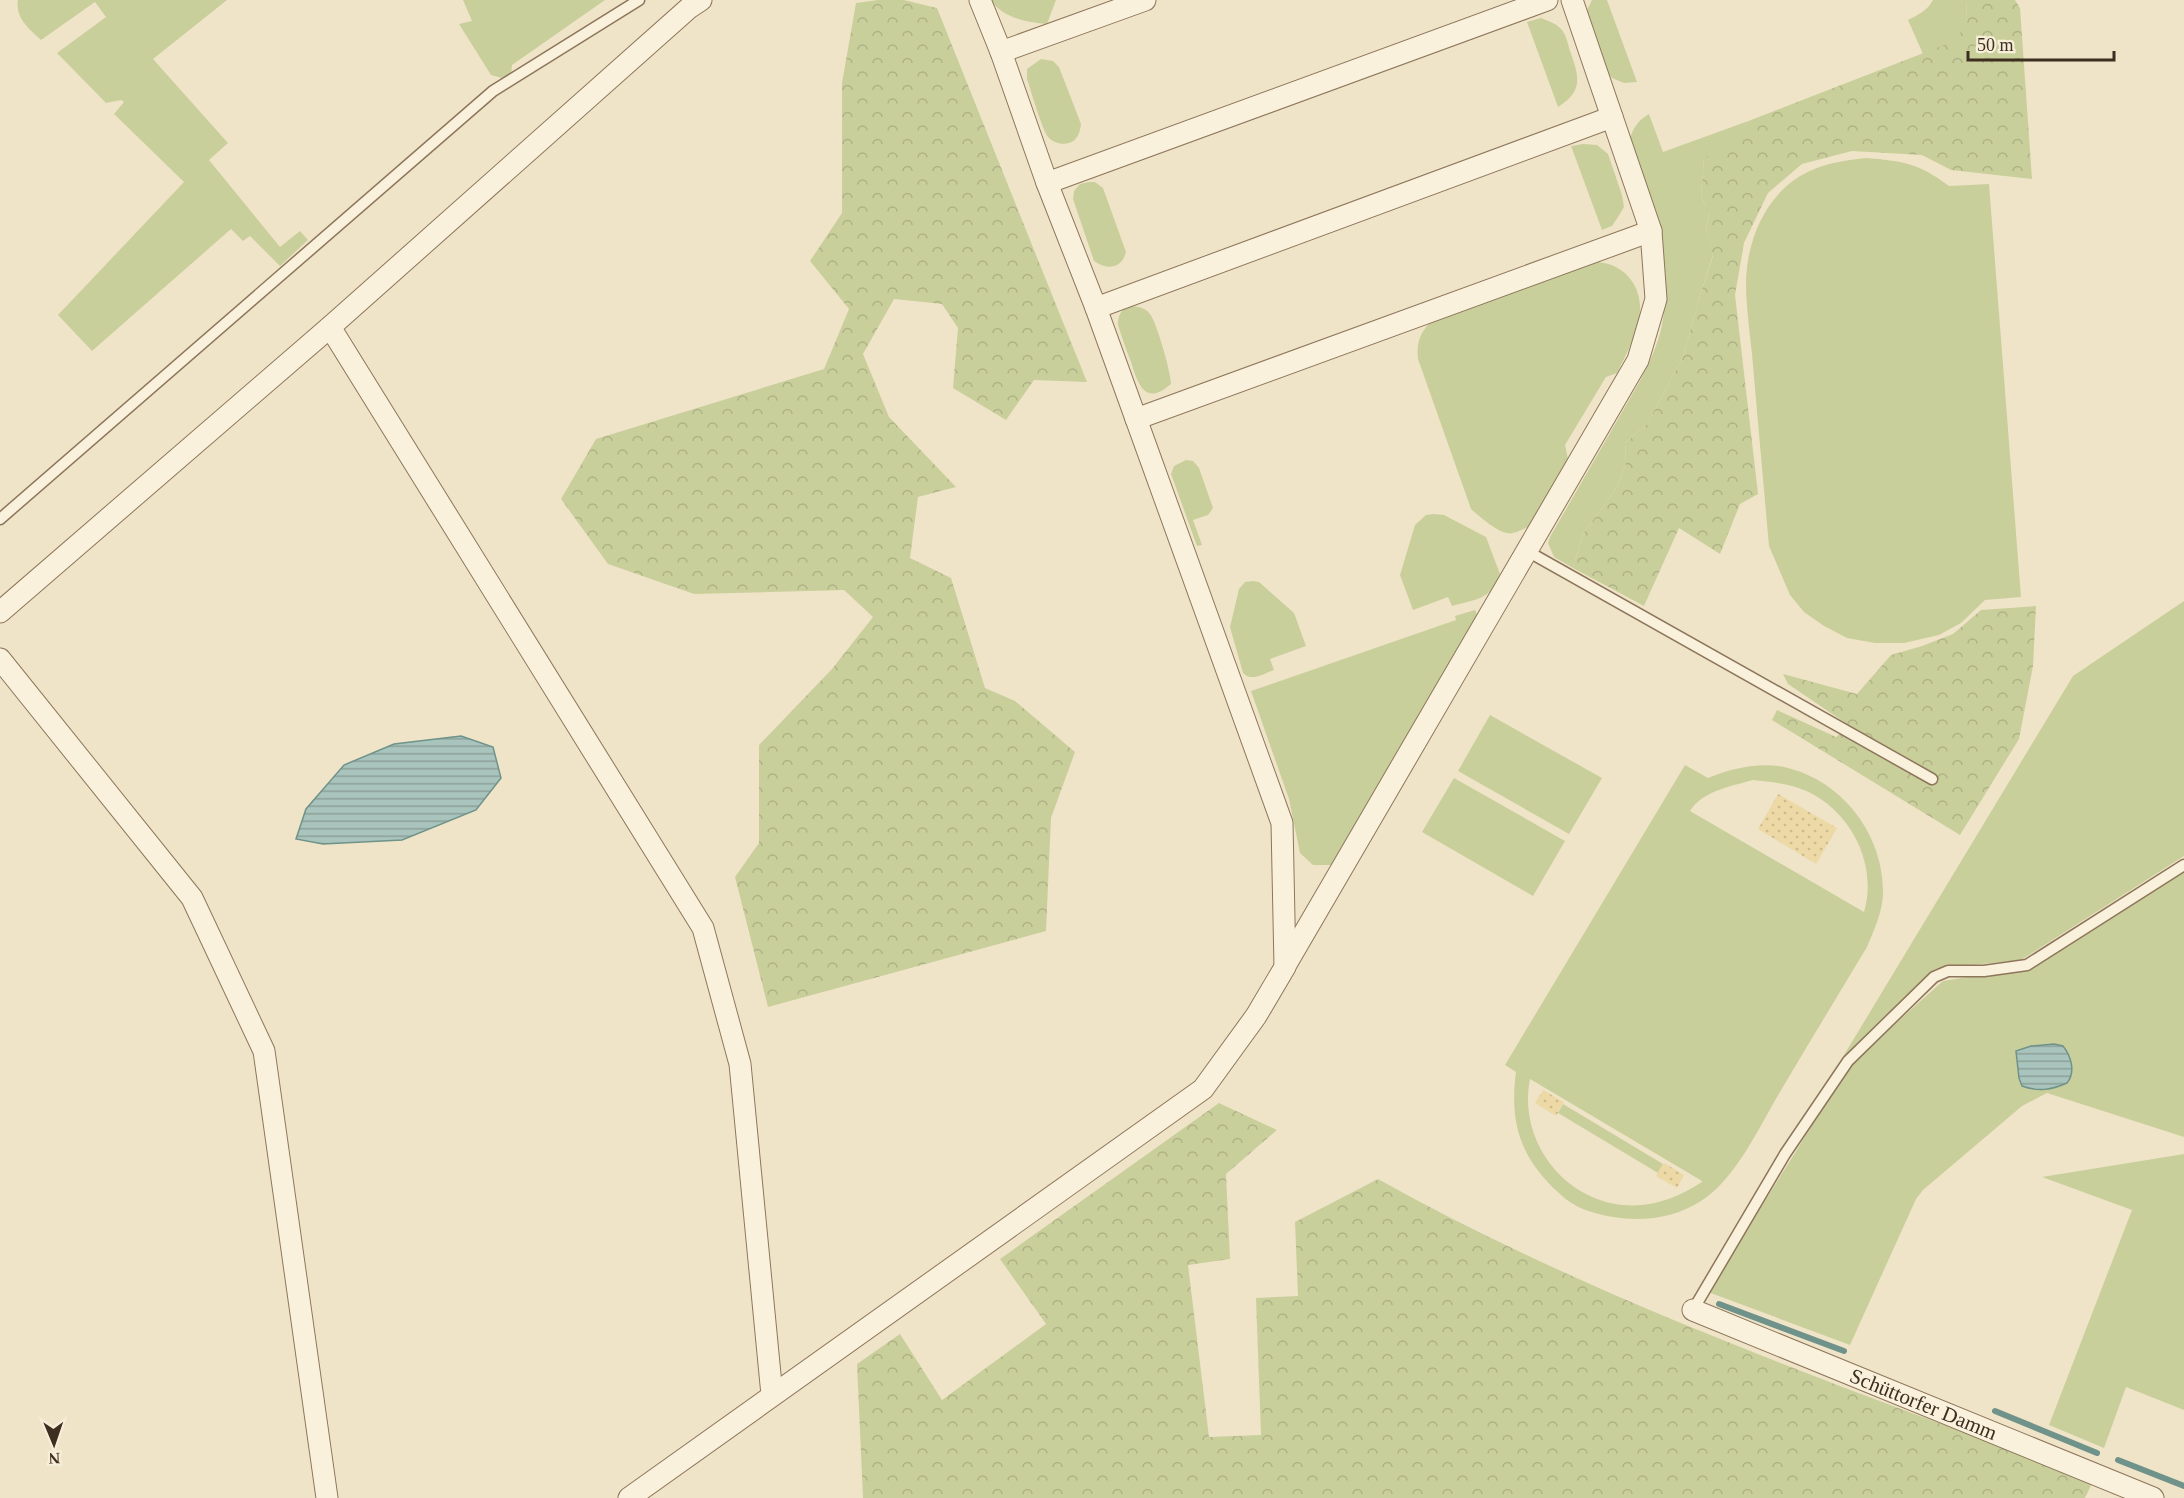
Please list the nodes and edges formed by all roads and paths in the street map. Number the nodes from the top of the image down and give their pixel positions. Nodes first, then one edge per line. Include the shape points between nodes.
1 (639, 0) edge
2 (701, 0) edge
3 (980, 0) edge
4 (1145, 0) edge
5 (1547, 0) edge
6 (1572, 0) edge
7 (1001, 52) junction
8 (1612, 117) junction
9 (1047, 183) junction
10 (1651, 231) junction
11 (1096, 308) junction
12 (330, 327) junction
13 (1136, 419) junction
14 (0, 519) edge
15 (1527, 551) junction
16 (0, 612) edge
17 (0, 659) edge
18 (1932, 779) dead end
19 (2184, 865) edge
20 (1285, 967) junction
21 (1693, 1310) joint
22 (771, 1395) junction
23 (327, 1498) edge
24 (629, 1498) edge
25 (2153, 1498) edge

1 - 14 lane via 493,91
2 - 12 street
3 - 7 street
4 - 7 street
5 - 9 street
6 - 8 street
7 - 9 street
8 - 10 street
8 - 11 street
9 - 11 street
10 - 13 street
10 - 15 street via 1656,299 1638,360
11 - 13 street
12 - 16 street
12 - 22 street via 703,928 740,1064
13 - 20 street via 1282,823
15 - 18 lane
15 - 20 street
17 - 23 street via 192,898 264,1051
19 - 21 lane via 2027,965 1948,971 1934,977 1848,1060 1785,1155
20 - 22 street via 1256,1016 1203,1089
21 - 25 street, Schüttorfer Damm
22 - 24 street

